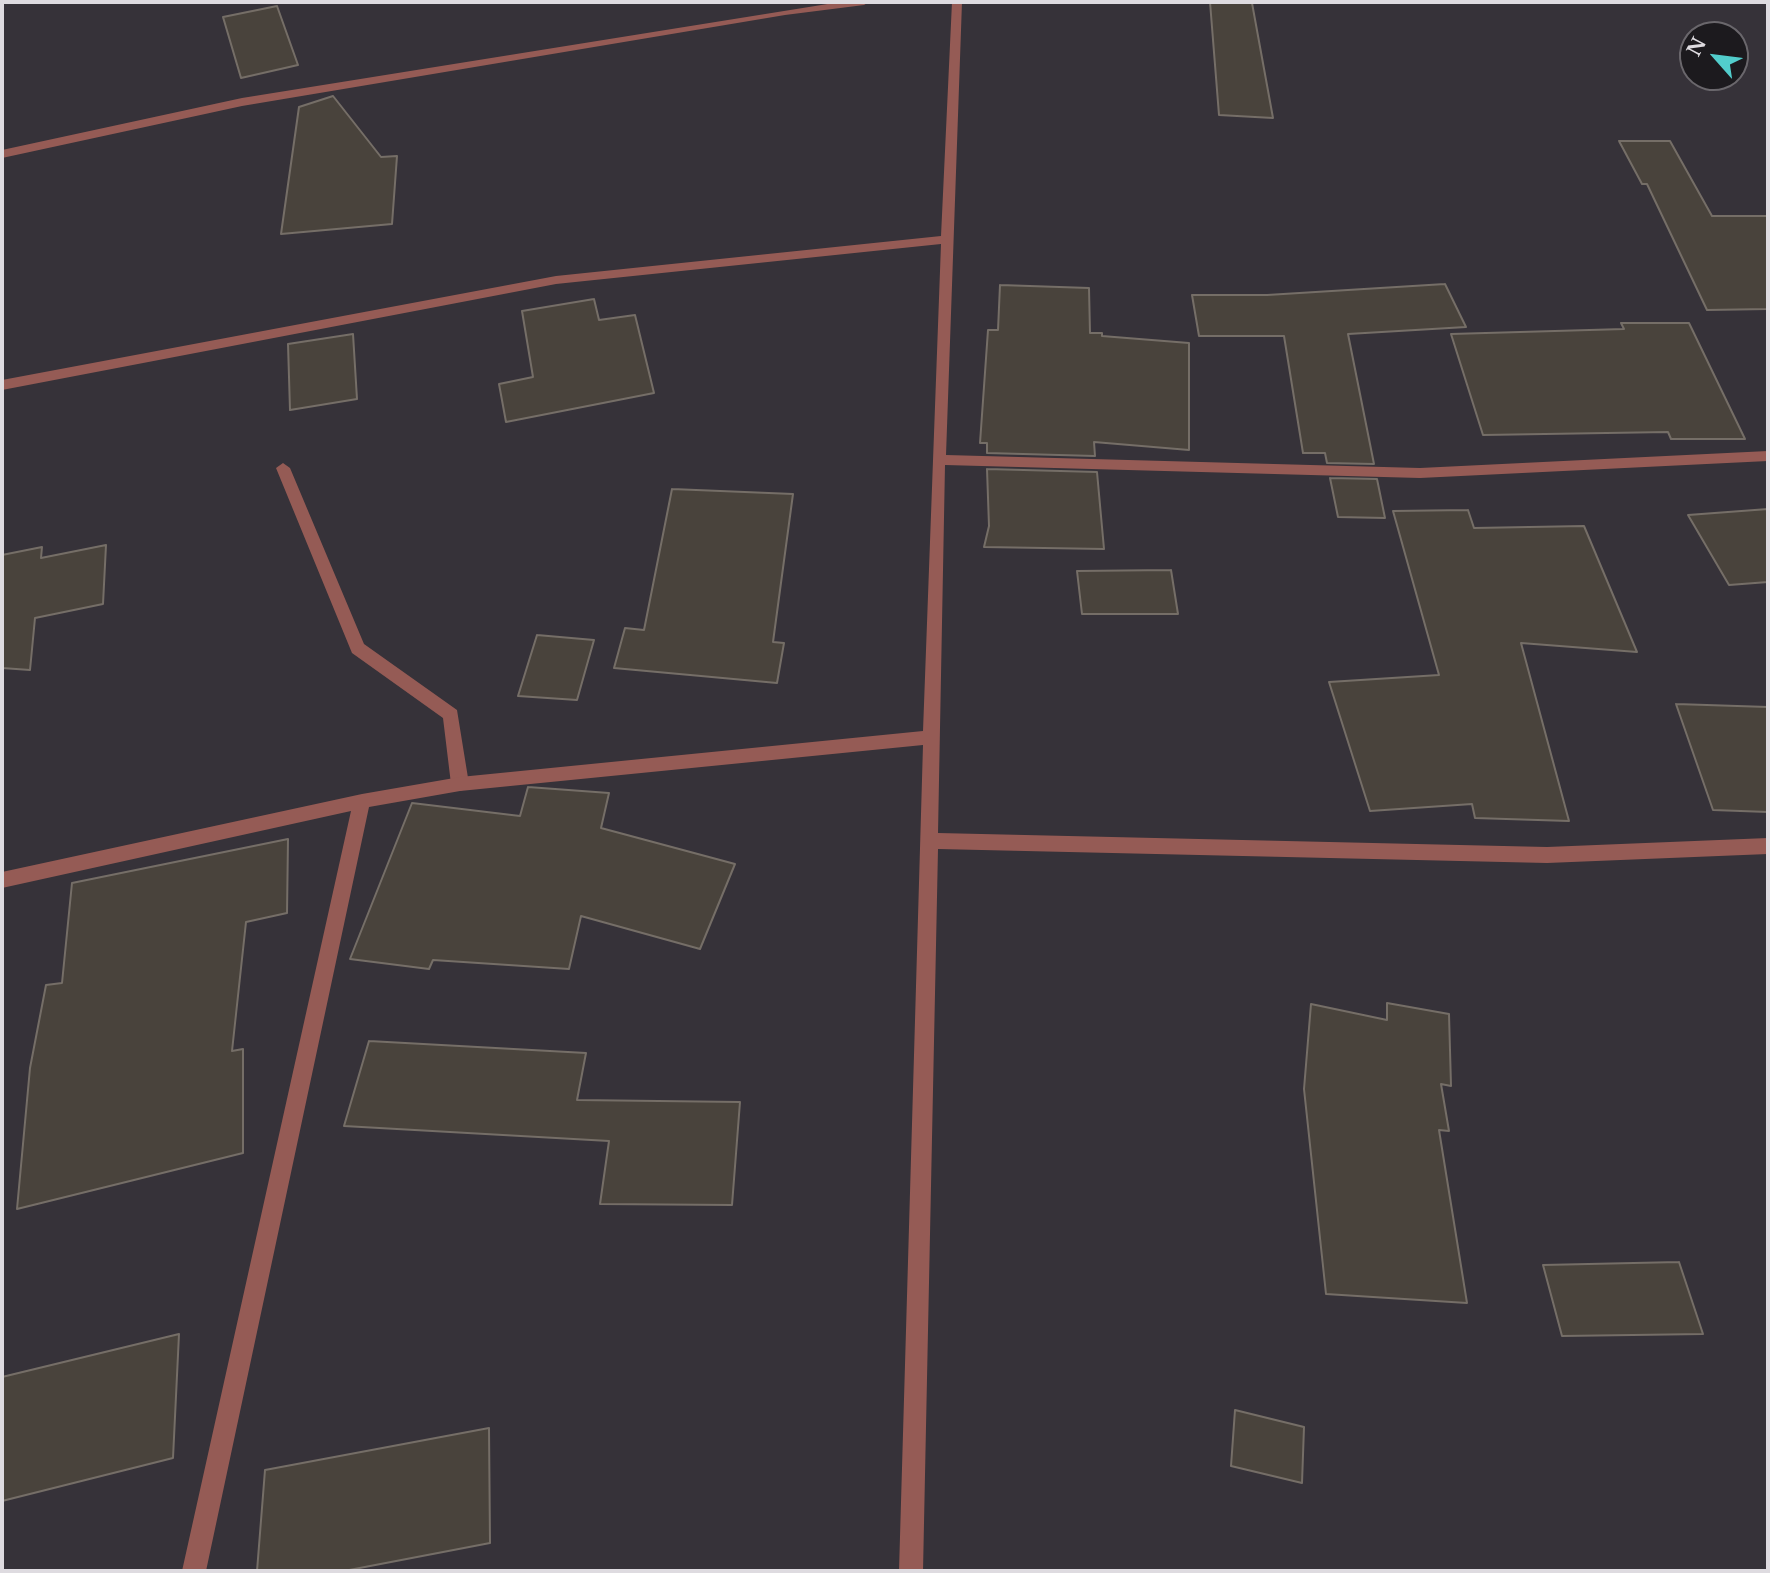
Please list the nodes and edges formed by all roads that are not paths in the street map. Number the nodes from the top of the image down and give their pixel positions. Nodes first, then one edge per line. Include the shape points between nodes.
1 (864, 2) edge
2 (957, 2) edge
3 (2, 154) edge
4 (947, 239) junction
5 (2, 385) edge
6 (1768, 456) edge
7 (938, 460) junction
8 (284, 468) dead end
9 (931, 737) junction
10 (460, 784) junction
11 (362, 801) junction
12 (929, 841) junction
13 (1768, 846) edge
14 (2, 880) edge
15 (194, 1571) edge
16 (911, 1571) edge

1 - 3 street via 242,102
2 - 4 street
4 - 5 street via 556,280
4 - 7 street
6 - 7 street via 1420,473
7 - 9 street
8 - 10 street via 358,648 451,715
9 - 10 street
9 - 12 street
10 - 11 street
11 - 14 street
11 - 15 street
12 - 13 street via 1547,855
12 - 16 street

